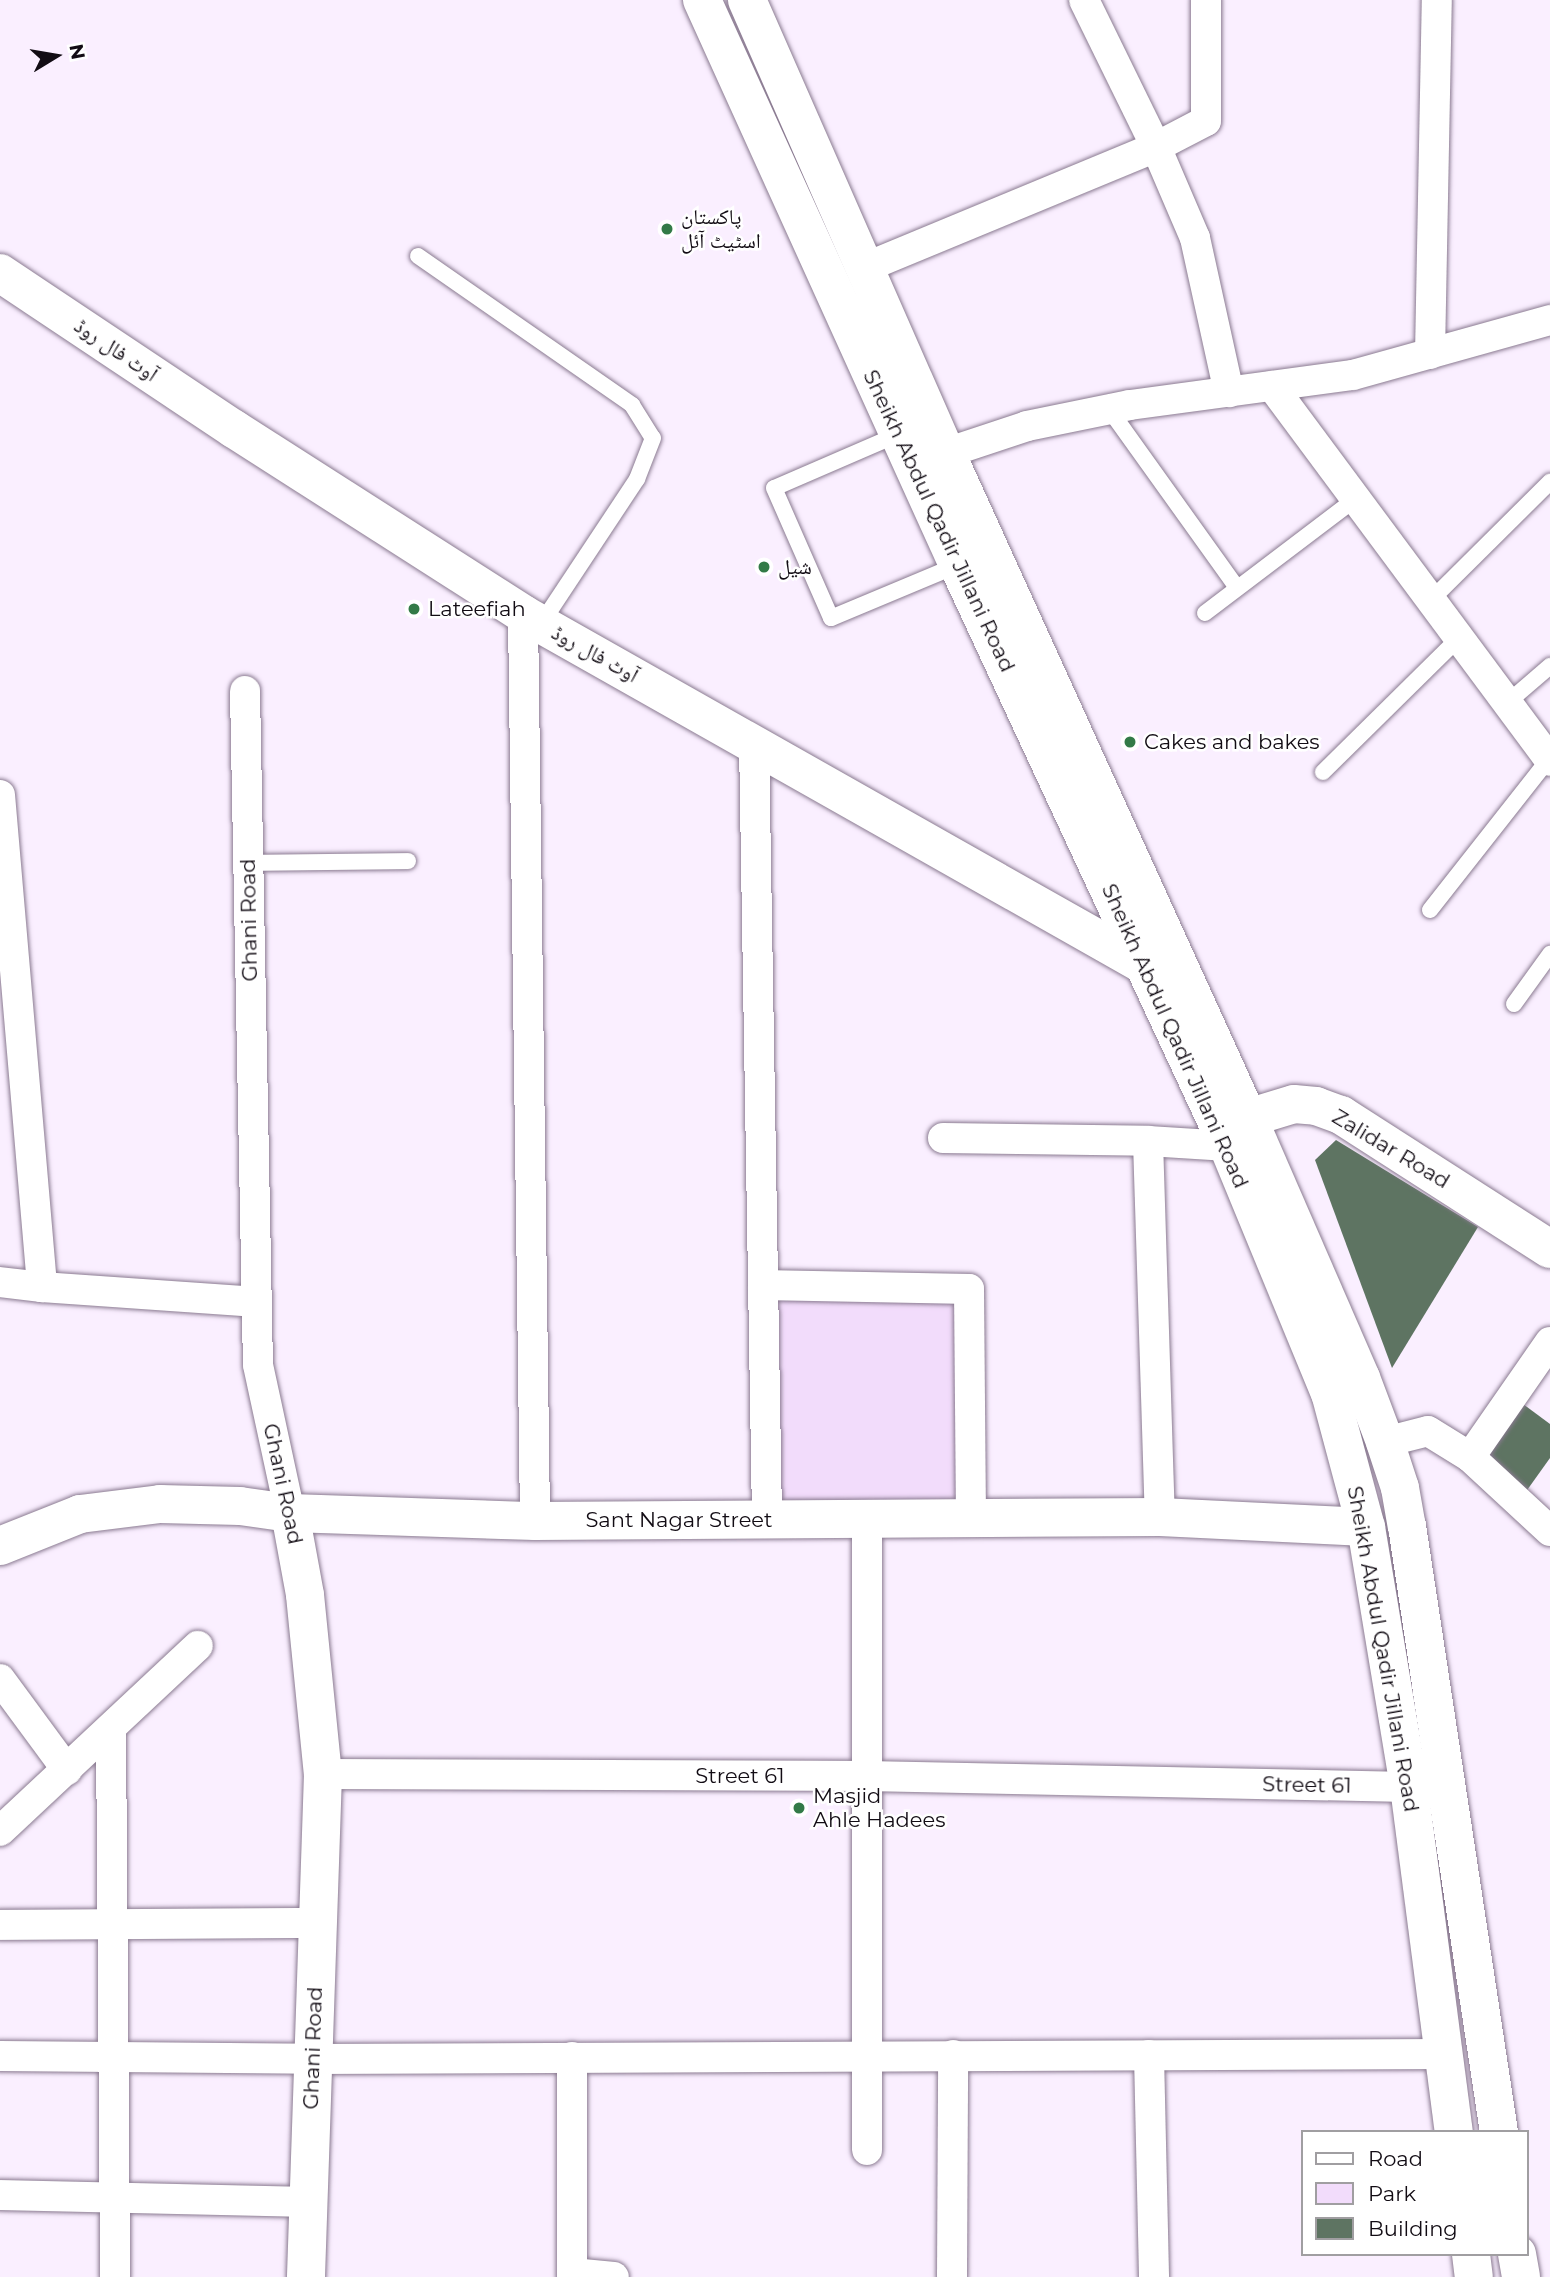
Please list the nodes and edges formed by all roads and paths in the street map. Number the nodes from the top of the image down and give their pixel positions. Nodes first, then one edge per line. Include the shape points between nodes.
1 (702, 0) edge
2 (747, 0) edge
3 (1084, 0) edge
4 (1206, 0) edge
5 (1437, 0) edge
6 (1156, 147) junction
7 (418, 256) dead end
8 (864, 268) junction
9 (0, 273) edge
10 (1550, 320) edge
11 (1430, 354) junction
12 (1272, 386) junction
13 (1228, 392) junction
14 (1109, 409) junction
15 (899, 434) junction
16 (946, 453) junction
17 (1550, 482) edge
18 (1356, 499) junction
19 (958, 565) junction
20 (1237, 589) junction
21 (1431, 600) junction
22 (1205, 613) dead end
23 (532, 619) junction
24 (1459, 638) junction
25 (1550, 666) edge
26 (245, 691) dead end
27 (1507, 702) junction
28 (754, 742) junction
29 (1550, 760) edge
30 (1323, 772) dead end
31 (0, 795) edge
32 (408, 861) dead end
33 (248, 863) junction
34 (1430, 910) dead end
35 (1550, 954) edge
36 (1159, 958) junction
37 (1514, 1004) dead end
38 (1232, 1131) junction
39 (943, 1138) dead end
40 (1148, 1141) junction
41 (1550, 1248) edge
42 (0, 1282) edge
43 (763, 1286) junction
44 (42, 1287) junction
45 (256, 1302) junction
46 (1550, 1342) edge
47 (1385, 1442) junction
48 (1470, 1457) junction
49 (290, 1513) junction
50 (1160, 1517) junction
51 (971, 1518) junction
52 (867, 1519) junction
53 (767, 1520) junction
54 (535, 1521) junction
55 (1366, 1527) junction
56 (1550, 1531) edge
57 (0, 1546) edge
58 (198, 1646) dead end
59 (0, 1679) edge
60 (111, 1728) junction
61 (67, 1770) junction
62 (323, 1774) junction
63 (866, 1776) junction
64 (1409, 1787) junction
65 (0, 1831) edge
66 (318, 1923) junction
67 (114, 1924) junction
68 (0, 1925) edge
69 (1444, 2054) junction
70 (867, 2055) junction
71 (953, 2055) junction
72 (1149, 2055) junction
73 (0, 2056) edge
74 (115, 2057) junction
75 (572, 2057) junction
76 (313, 2059) junction
77 (1454, 2130) edge
78 (1499, 2130) edge
79 (867, 2150) dead end
80 (0, 2195) edge
81 (115, 2196) junction
82 (306, 2202) junction
83 (1471, 2256) edge
84 (1517, 2256) edge
85 (572, 2275) edge
86 (115, 2277) edge
87 (306, 2277) edge
88 (614, 2277) edge
89 (952, 2277) edge
90 (1154, 2277) edge
91 (1474, 2277) edge
92 (1521, 2277) edge

1 - 15 main road, Sheikh Abdul Qadir Jillani Road
2 - 8 main road, Sheikh Abdul Qadir Jillani Road
3 - 6 street
4 - 6 street via 1206,121
5 - 11 street
6 - 8 street
6 - 13 street via 1195,238
7 - 23 lane via 632,405 653,438 637,480
8 - 16 main road, Sheikh Abdul Qadir Jillani Road
9 - 23 main road, آوٹ فال روڈ
10 - 11 street
11 - 12 street via 1353,375
12 - 13 street
12 - 18 street
13 - 14 street
14 - 16 street via 1027,426
14 - 20 lane
15 - 19 main road, Sheikh Abdul Qadir Jillani Road
15 - 19 lane via 774,488 831,618
16 - 36 main road, Sheikh Abdul Qadir Jillani Road
17 - 21 lane
18 - 20 lane
18 - 21 street
19 - 36 main road, Sheikh Abdul Qadir Jillani Road
20 - 22 lane
21 - 24 street
23 - 28 main road, آوٹ فال روڈ
23 - 54 street
24 - 27 street
24 - 30 lane
25 - 27 lane
26 - 33 street, Ghani Road
27 - 29 street
28 - 36 main road, آوٹ فال روڈ
28 - 43 street
29 - 34 lane
31 - 44 street
32 - 33 lane
33 - 45 street, Ghani Road
35 - 37 lane
36 - 38 main road, Sheikh Abdul Qadir Jillani Road
38 - 40 street
38 - 41 main road, Zalidar Road via 1294,1104 1341,1115
38 - 47 main road, Sheikh Abdul Qadir Jillani Road via 1361,1378
38 - 55 main road, Sheikh Abdul Qadir Jillani Road via 1330,1393
39 - 40 street
40 - 50 street
42 - 44 street
43 - 51 street via 969,1289
43 - 53 street
44 - 45 street
45 - 49 street, Ghani Road via 258,1365
46 - 48 street
47 - 48 street via 1428,1431
47 - 78 main road, Sheikh Abdul Qadir Jillani Road via 1407,1526
48 - 56 street
49 - 54 main road, Sant Nagar Street
49 - 57 main road, Sant Nagar Street via 240,1506 160,1504 80,1514
49 - 62 main road, Ghani Road via 305,1595
50 - 51 main road, Sant Nagar Street
50 - 55 main road, Sant Nagar Street
51 - 52 main road, Sant Nagar Street
52 - 53 main road, Sant Nagar Street
52 - 63 street
53 - 54 main road, Sant Nagar Street
55 - 64 main road, Sheikh Abdul Qadir Jillani Road
58 - 60 street
59 - 61 street
60 - 61 street
60 - 67 street
61 - 65 street
62 - 63 street, Street 61
62 - 66 main road, Ghani Road
63 - 64 street, Street 61
63 - 70 street
64 - 69 main road, Sheikh Abdul Qadir Jillani Road
66 - 67 street
66 - 76 main road, Ghani Road
67 - 68 street
67 - 74 street
69 - 72 street
69 - 77 main road, Sheikh Abdul Qadir Jillani Road
70 - 71 street
70 - 75 street
70 - 79 street
71 - 72 street
71 - 89 street
72 - 90 street
73 - 74 street
74 - 76 street
74 - 81 street
75 - 76 street
75 - 85 street
76 - 82 main road, Ghani Road
80 - 81 street
81 - 82 street
81 - 86 street
82 - 87 main road, Ghani Road
83 - 91 main road
84 - 92 main road
85 - 88 street

